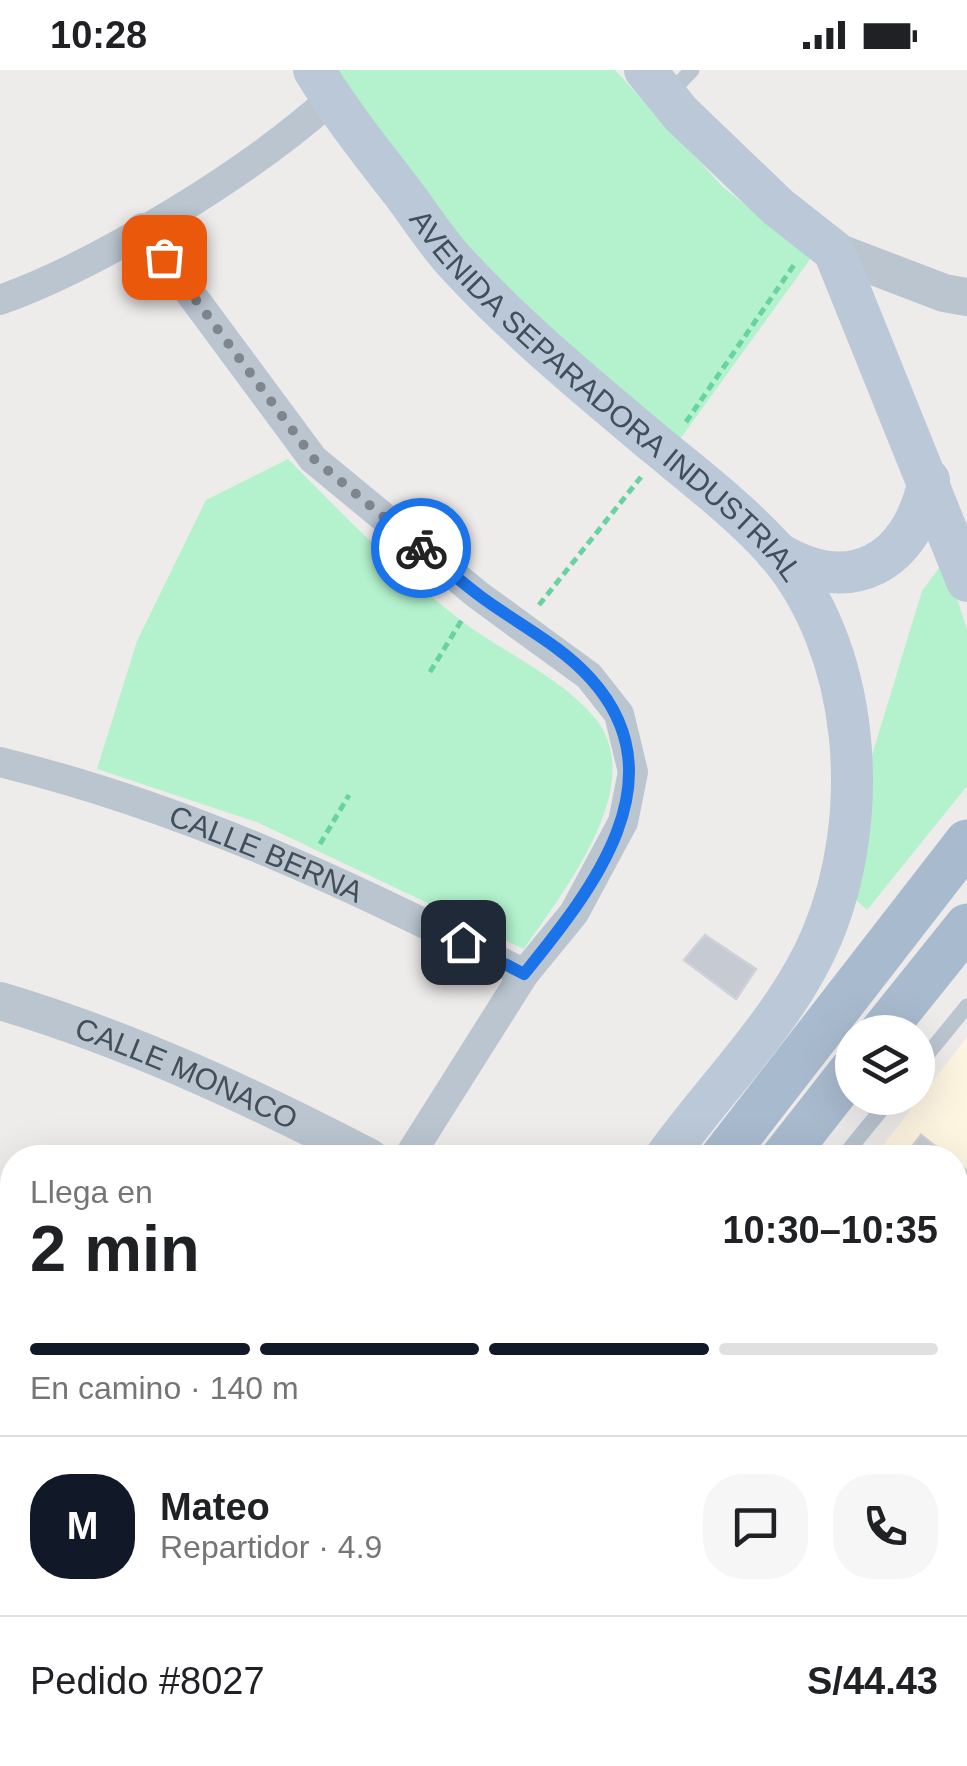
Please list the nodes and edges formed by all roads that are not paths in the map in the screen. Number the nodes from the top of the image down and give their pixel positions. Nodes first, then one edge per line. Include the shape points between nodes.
1 (668, 79) edge
2 (323, 84) edge
3 (142, 228) junction
4 (834, 251) junction
5 (967, 297) edge
6 (0, 300) edge
7 (929, 480) junction
8 (776, 552) junction
9 (967, 581) edge
10 (0, 762) edge
11 (967, 842) edge
12 (967, 926) edge
13 (524, 974) junction
14 (0, 1001) edge
15 (967, 1006) edge
16 (896, 1015) edge
17 (935, 1045) edge
18 (835, 1092) edge
19 (877, 1115) edge
20 (344, 1145) edge
21 (416, 1145) edge
22 (674, 1145) edge
23 (732, 1145) edge
24 (793, 1145) edge
25 (853, 1145) edge

1 - 4 main road via 778,207
2 - 3 street via 282,144
2 - 8 main road, AVENIDA SEPARADORA INDUSTRIAL via 457,264
3 - 6 street
3 - 13 street via 314,459 478,595 589,676 619,714 632,772 623,822 574,913
4 - 5 street
4 - 7 main road
7 - 8 main road via 922,515 902,546 874,566 838,574 803,568
7 - 9 main road
8 - 22 main road, AVENIDA SEPARADORA INDUSTRIAL via 829,652 852,745 848,841 822,936 777,1014
10 - 13 street, CALLE BERNA via 77,780 306,867
11 - 23 main road
12 - 16 main road
13 - 21 street
14 - 20 street, CALLE MONACO via 200,1073
15 - 17 lane
18 - 24 main road
19 - 25 lane

